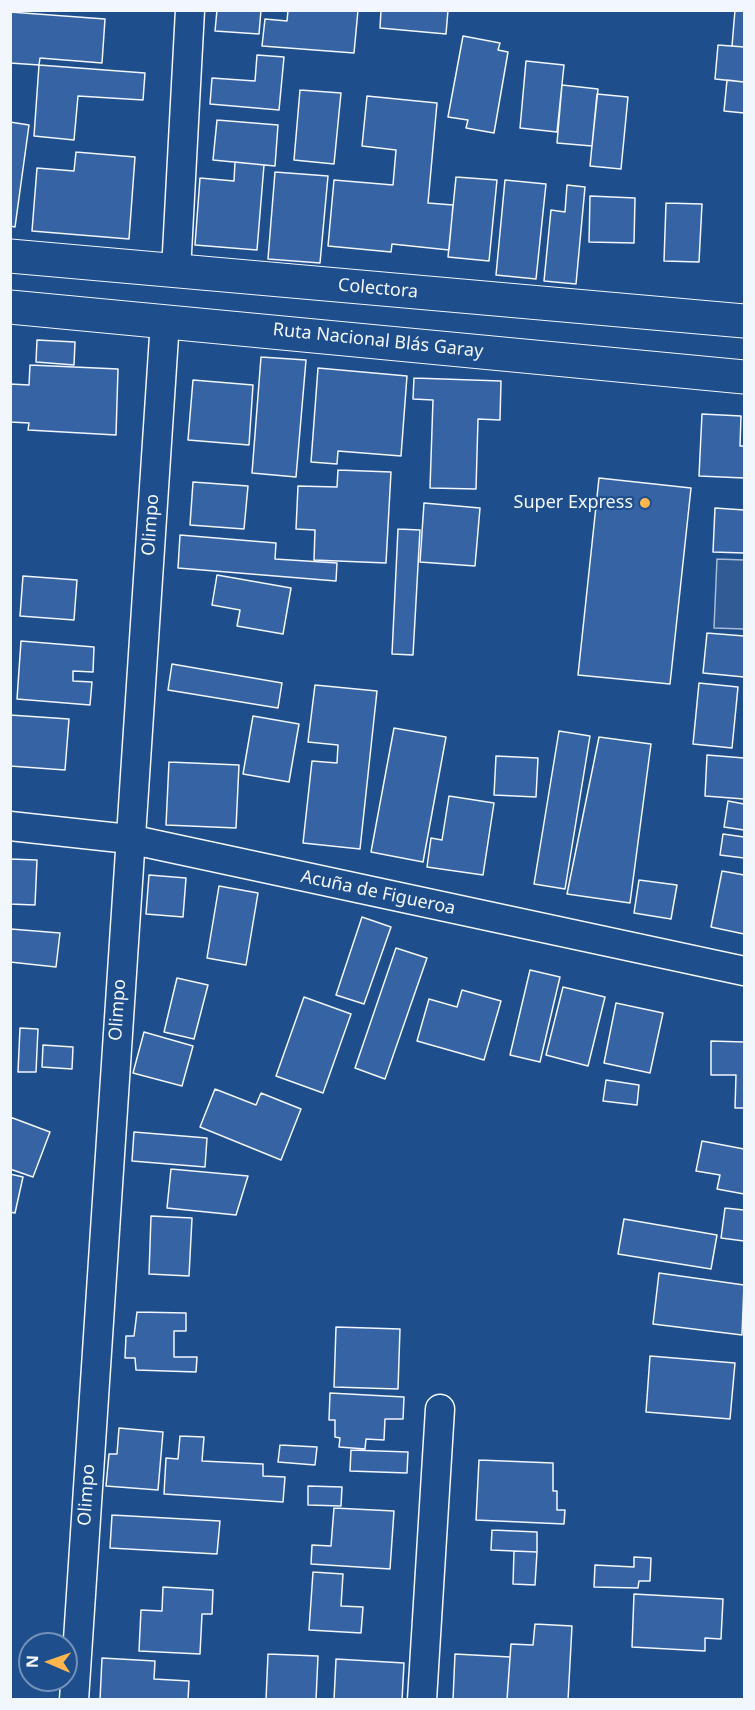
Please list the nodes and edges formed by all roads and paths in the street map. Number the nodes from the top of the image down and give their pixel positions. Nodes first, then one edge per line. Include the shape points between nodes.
1 (190, 10) edge
2 (10, 256) edge
3 (176, 271) junction
4 (10, 307) edge
5 (165, 321) junction
6 (744, 321) edge
7 (744, 377) edge
8 (10, 826) edge
9 (129, 839) junction
10 (744, 971) edge
11 (440, 1408) dead end
12 (74, 1700) edge
13 (422, 1700) edge

1 - 3 street
2 - 3 main road, Colectora
3 - 6 main road, Colectora
4 - 5 main road, Ruta Nacional Blás Garay
5 - 7 main road, Ruta Nacional Blás Garay
5 - 9 street, Olimpo
8 - 9 street, Acuña de Figueroa
9 - 10 street, Acuña de Figueroa
9 - 12 street, Olimpo
11 - 13 street

